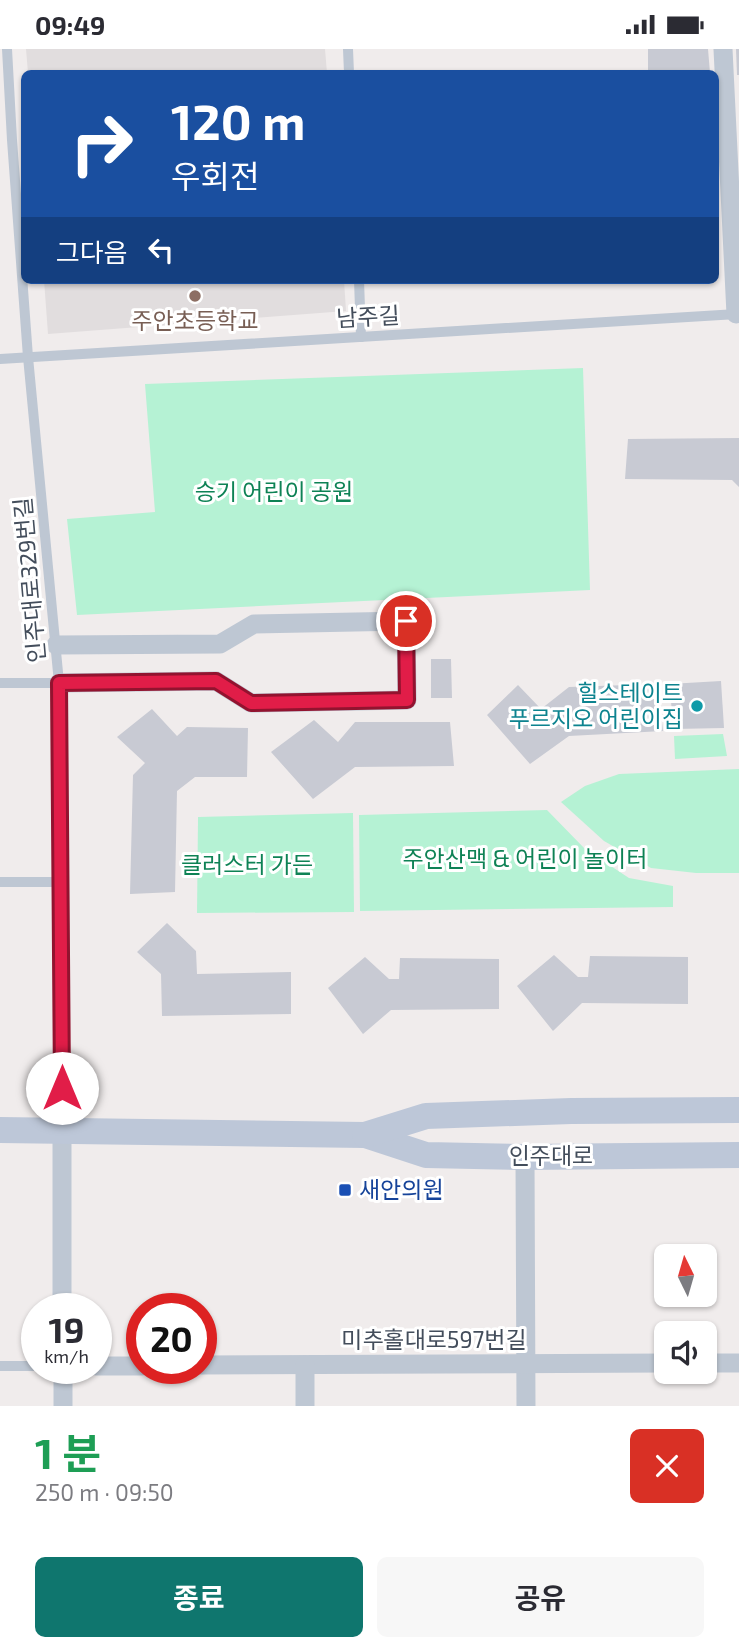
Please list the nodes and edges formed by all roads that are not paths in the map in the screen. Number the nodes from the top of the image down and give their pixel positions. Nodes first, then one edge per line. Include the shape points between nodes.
1 (8, 49) edge
2 (348, 49) edge
3 (723, 49) edge
4 (349, 70) edge
5 (720, 102) edge
6 (12, 140) junction
7 (0, 141) edge
8 (21, 262) edge
9 (23, 284) edge
10 (359, 284) edge
11 (738, 314) edge
12 (361, 337) junction
13 (28, 357) junction
14 (0, 359) edge
15 (55, 645) junction
16 (0, 683) edge
17 (59, 683) junction
18 (0, 882) edge
19 (60, 882) junction
20 (739, 1110) edge
21 (0, 1130) edge
22 (52, 1130) junction
23 (365, 1135) junction
24 (739, 1155) edge
25 (524, 1157) junction
26 (61, 1293) edge
27 (654, 1363) edge
28 (717, 1363) edge
29 (739, 1363) edge
30 (526, 1364) junction
31 (217, 1365) edge
32 (305, 1365) junction
33 (0, 1366) edge
34 (21, 1366) edge
35 (63, 1384) edge
36 (63, 1406) edge
37 (305, 1406) edge
38 (526, 1406) edge

1 - 6 lane, 인주대로329번길
2 - 4 lane
3 - 5 street
5 - 11 street
6 - 7 lane
6 - 8 lane, 인주대로329번길
9 - 13 lane, 인주대로329번길
10 - 12 lane
11 - 12 lane, 남주길
12 - 13 lane, 남주길
13 - 14 lane, 남주길
13 - 15 lane, 인주대로329번길
15 - 17 lane, 인주대로329번길
15 - 17 street via 220,644 254,624 406,621 407,700 251,703 216,681
16 - 17 lane
17 - 19 lane, 인주대로329번길
18 - 19 lane
19 - 22 lane, 인주대로329번길 via 62,1095
20 - 23 main road, 인주대로 via 426,1116
21 - 22 main road, 인주대로
22 - 23 main road, 인주대로
22 - 26 street
23 - 25 main road, 인주대로 via 426,1155
24 - 25 main road, 인주대로
25 - 30 street
27 - 30 street, 미추홀대로597번길
28 - 29 street
30 - 32 street, 미추홀대로597번길
30 - 38 street
31 - 32 street, 미추홀대로597번길
32 - 37 street
33 - 34 lane
35 - 36 street

